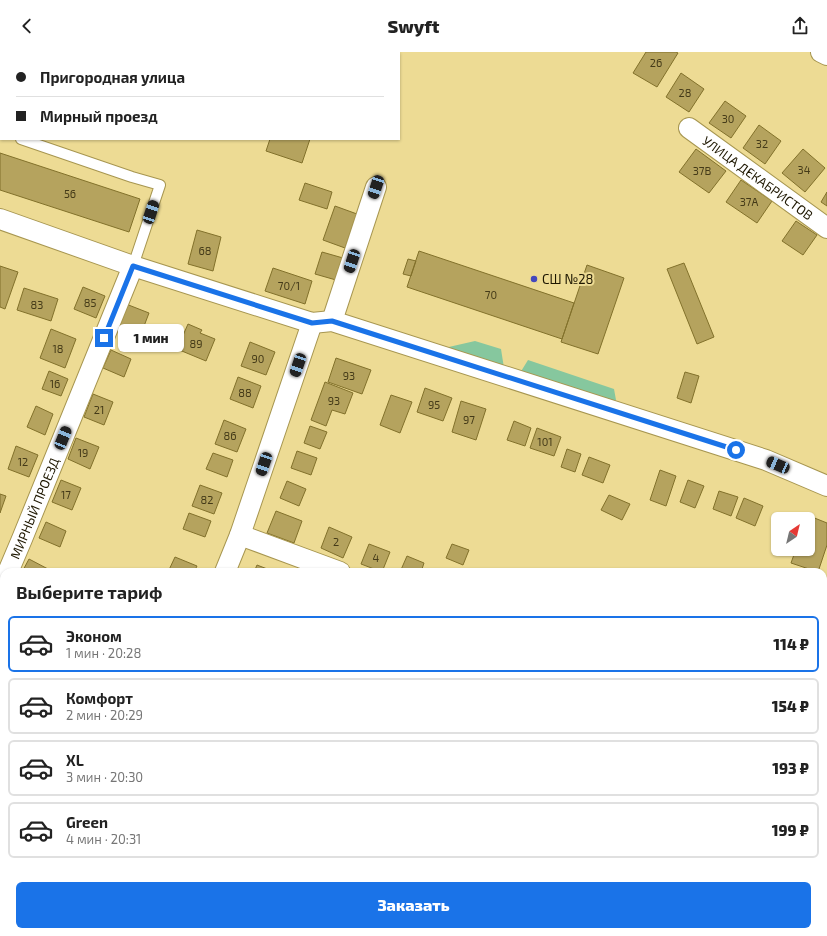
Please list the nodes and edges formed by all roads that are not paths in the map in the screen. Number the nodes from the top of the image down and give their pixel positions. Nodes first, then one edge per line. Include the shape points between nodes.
1 (821, 52) edge
2 (827, 56) edge
3 (689, 128) dead end
4 (24, 140) edge
5 (376, 187) dead end
6 (0, 219) edge
7 (827, 228) edge
8 (133, 266) junction
9 (332, 321) junction
10 (312, 323) junction
11 (827, 486) edge
12 (240, 535) junction
13 (10, 568) edge
14 (227, 568) edge
15 (329, 568) edge

1 - 2 street
3 - 7 street, УЛИЦА ДЕКАБРИСТОВ
4 - 8 lane via 160,185
5 - 9 street
6 - 8 street
8 - 10 street
8 - 13 street, МИРНЫЙ ПРОЕЗД
9 - 10 street
9 - 11 street via 766,460
10 - 12 street
12 - 14 street
12 - 15 street

